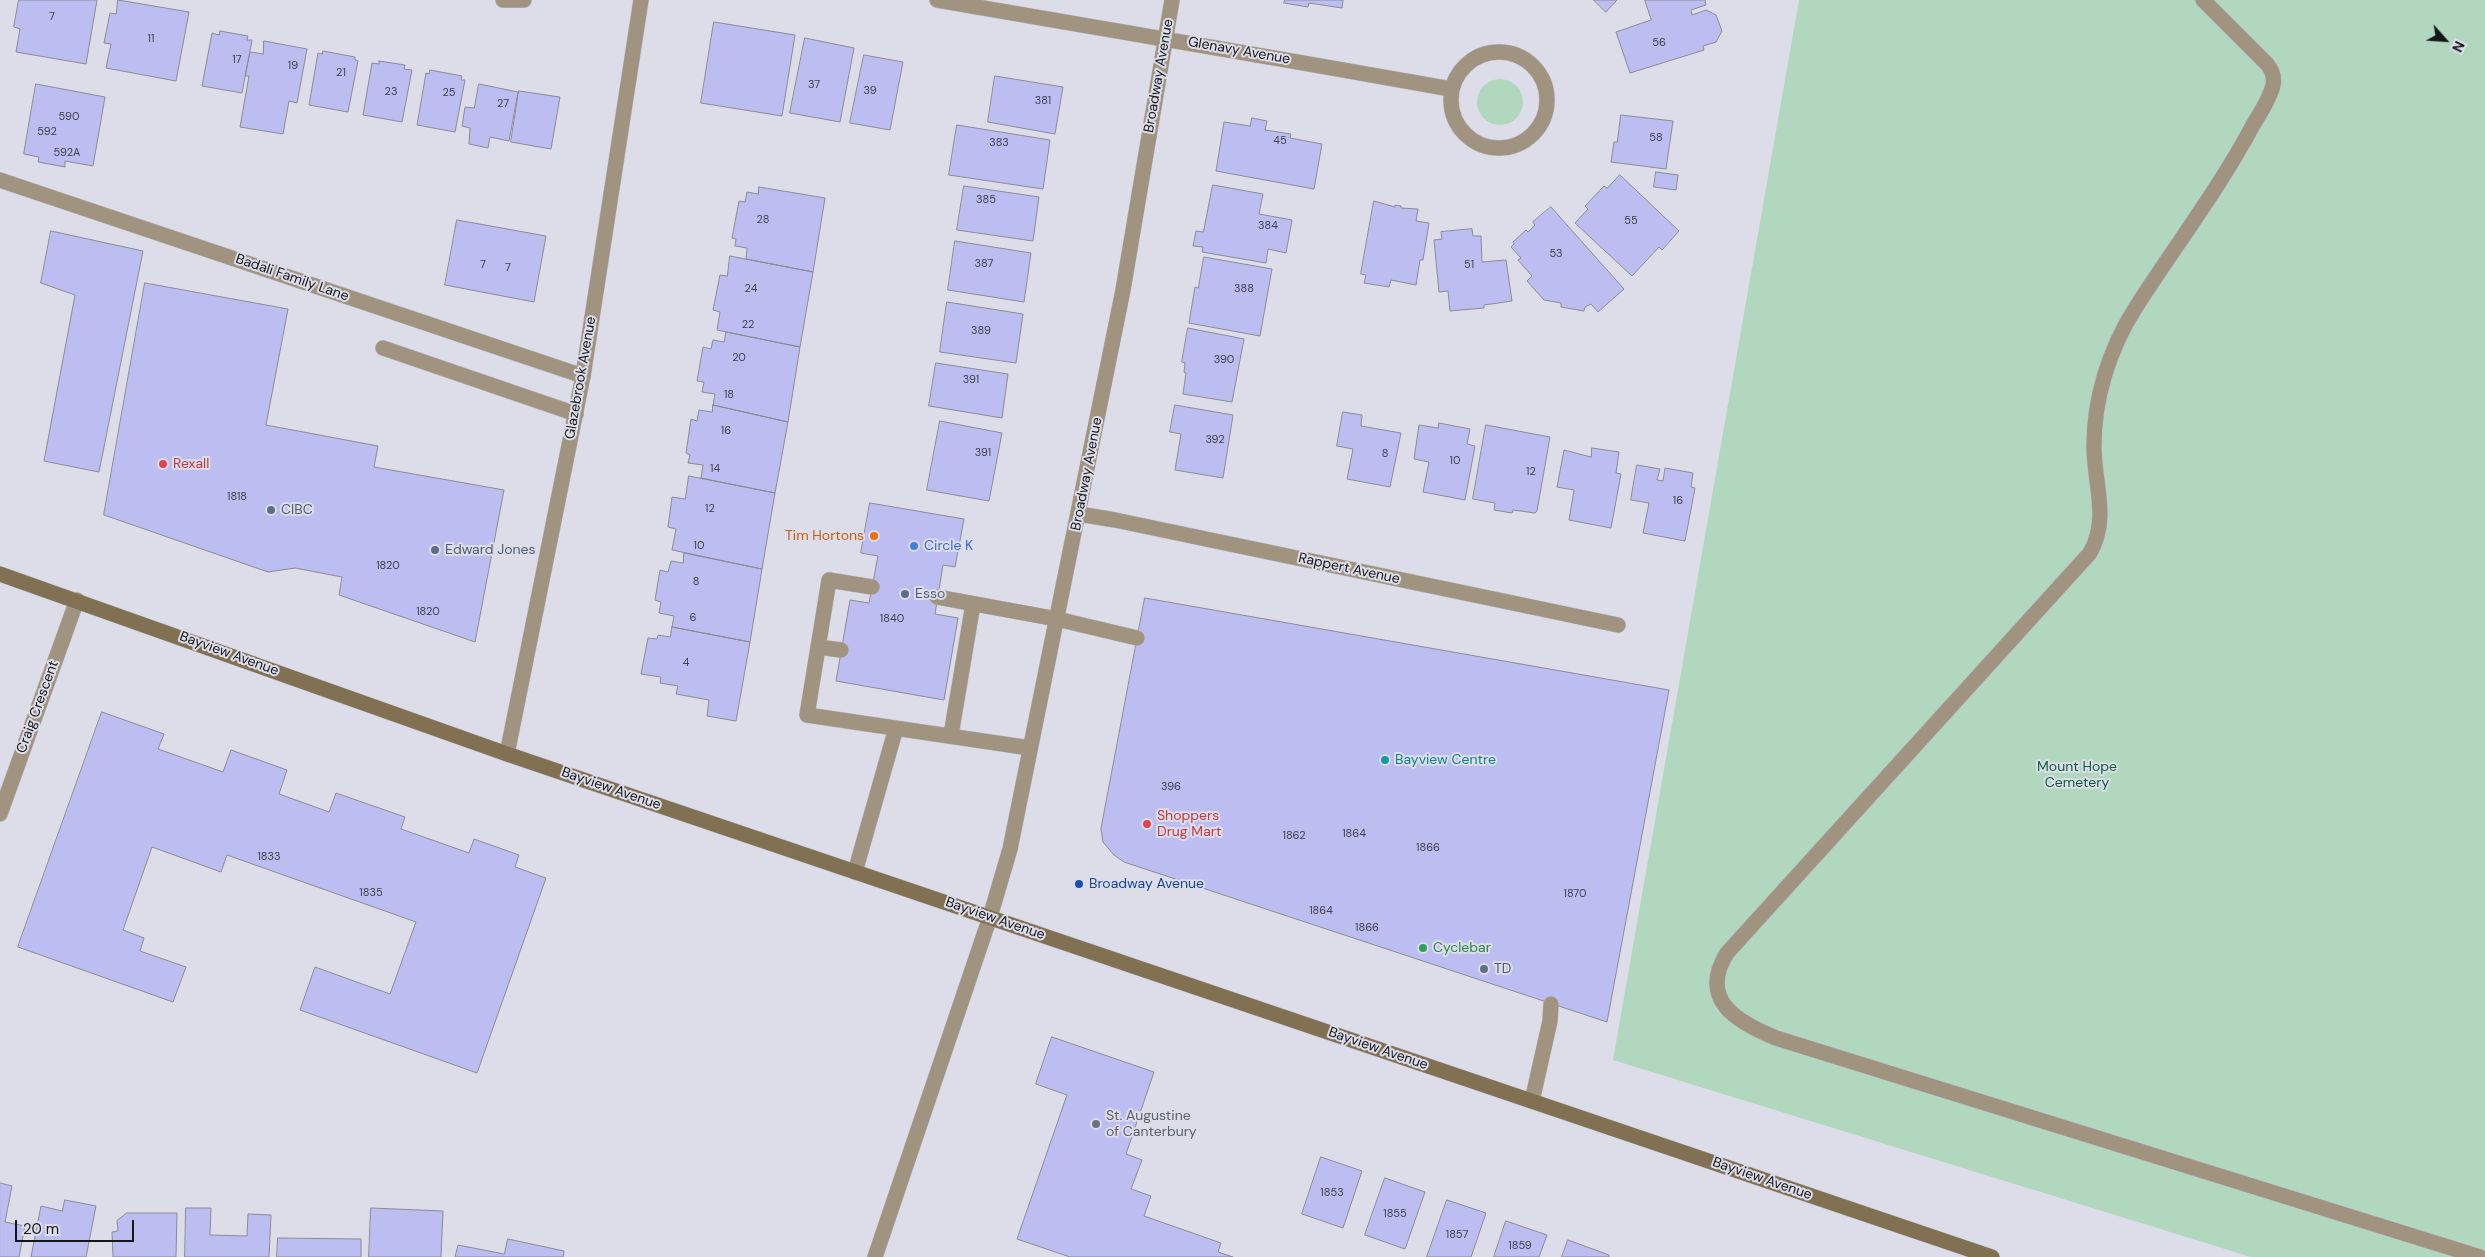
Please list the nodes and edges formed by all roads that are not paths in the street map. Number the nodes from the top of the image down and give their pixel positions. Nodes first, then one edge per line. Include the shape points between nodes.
1 (503, 0) edge
2 (524, 0) edge
3 (641, 0) edge
4 (937, 0) edge
5 (1172, 0) edge
6 (2202, 0) edge
7 (1165, 39) junction
8 (1451, 90) junction
9 (0, 180) edge
10 (383, 348) dead end
11 (583, 376) junction
12 (576, 414) junction
13 (1079, 514) junction
14 (0, 574) edge
15 (872, 587) dead end
16 (937, 597) dead end
17 (77, 600) junction
18 (974, 604) junction
19 (1057, 619) junction
20 (1618, 625) dead end
21 (1137, 638) dead end
22 (818, 647) junction
23 (841, 650) dead end
24 (896, 728) junction
25 (951, 735) junction
26 (1030, 748) junction
27 (507, 754) junction
28 (0, 814) edge
29 (855, 872) junction
30 (990, 917) junction
31 (1551, 1004) dead end
32 (1532, 1101) junction
33 (875, 1257) edge
34 (1992, 1257) edge
35 (2480, 1257) edge

1 - 2 street
3 - 11 street, Glazebrook Avenue
4 - 7 street, Glenavy Avenue
5 - 7 street, Broadway Avenue
6 - 35 street via 2267,64 2273,76 2272,87 2243,145 2135,309 2104,372 2095,431 2100,508 2098,540 2090,554 1727,953 1716,984 1730,1013 1776,1038
7 - 8 street, Glenavy Avenue
7 - 13 street, Broadway Avenue via 1123,290
8 - 8 street via 1455,121 1464,134 1478,144 1493,148 1509,147 1524,141 1545,116 1548,101 1546,85 1527,60 1512,53 1496,51 1481,54 1467,63
9 - 11 street, Badali Family Lane
10 - 12 street
11 - 12 street, Glazebrook Avenue
12 - 27 street, Glazebrook Avenue
13 - 19 street, Broadway Avenue
13 - 20 street, Rappert Avenue
14 - 17 main road, Bayview Avenue
15 - 22 street via 828,580
16 - 18 street
17 - 27 main road, Bayview Avenue
17 - 28 street, Craig Crescent
18 - 19 street
18 - 25 street via 956,668
19 - 21 street
19 - 26 street, Broadway Avenue
22 - 23 street
22 - 24 street via 806,715
24 - 25 street
24 - 29 street
25 - 26 street
26 - 30 street, Broadway Avenue via 1010,849
27 - 29 main road, Bayview Avenue
29 - 30 main road, Bayview Avenue
30 - 32 main road, Bayview Avenue
30 - 33 street, Broadway Avenue
31 - 32 street
32 - 34 main road, Bayview Avenue

